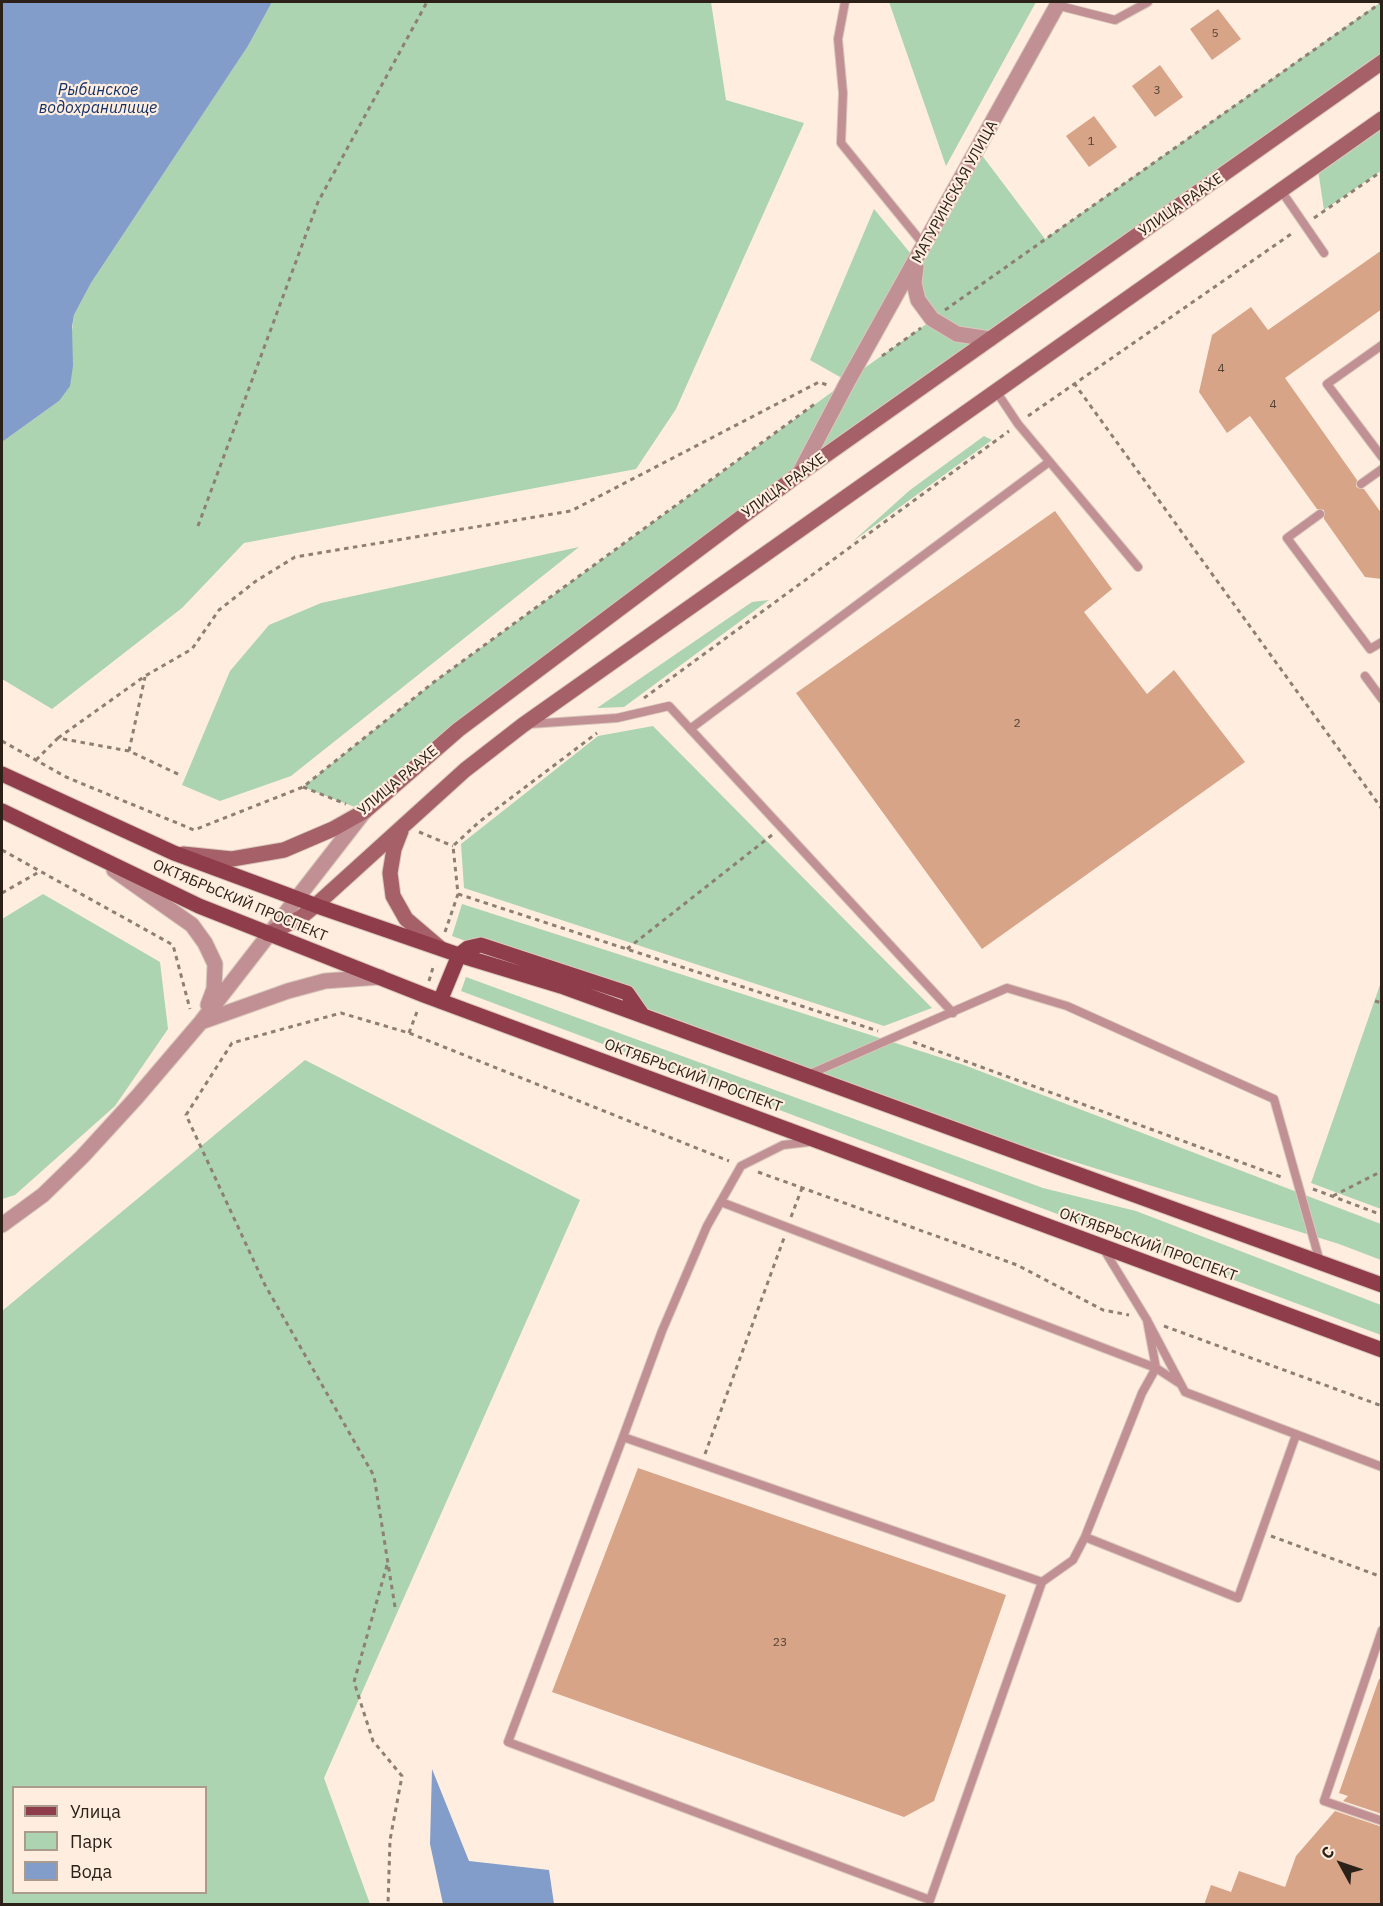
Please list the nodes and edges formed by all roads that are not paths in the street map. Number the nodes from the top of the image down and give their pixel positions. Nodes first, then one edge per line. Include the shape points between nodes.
1 (845, 2) edge
2 (1148, 2) edge
3 (1058, 3) edge
4 (1382, 62) edge
5 (1382, 118) edge
6 (1280, 189) junction
7 (924, 245) junction
8 (1324, 253) dead end
9 (917, 261) junction
10 (990, 339) junction
11 (1382, 345) edge
12 (996, 391) junction
13 (1382, 457) edge
14 (1049, 462) junction
15 (1382, 469) edge
16 (799, 474) junction
17 (1360, 484) dead end
18 (1320, 514) dead end
19 (1138, 567) dead end
20 (1382, 642) edge
21 (1365, 676) dead end
22 (1382, 699) edge
23 (523, 725) junction
24 (690, 729) junction
25 (2, 774) edge
26 (2, 811) edge
27 (365, 812) junction
28 (403, 825) junction
29 (174, 853) junction
30 (100, 860) junction
31 (296, 898) junction
32 (316, 905) junction
33 (268, 934) junction
34 (440, 948) junction
35 (459, 955) junction
36 (380, 978) junction
37 (440, 1001) junction
38 (953, 1013) junction
39 (196, 1018) junction
40 (807, 1076) junction
41 (818, 1141) junction
42 (721, 1202) junction
43 (2, 1225) edge
44 (1103, 1247) junction
45 (1320, 1262) junction
46 (1382, 1285) edge
47 (1148, 1320) junction
48 (1382, 1350) edge
49 (1156, 1368) junction
50 (1179, 1383) junction
51 (1296, 1435) junction
52 (623, 1437) junction
53 (1382, 1467) edge
54 (1085, 1536) junction
55 (1042, 1582) junction
56 (1382, 1630) edge
57 (1382, 1821) edge

1 - 7 lane via 838,39 843,93 841,143
2 - 3 lane via 1115,20
3 - 7 street, МАТУРИНСКАЯ УЛИЦА
4 - 10 main road, УЛИЦА РААХЕ
5 - 6 main road
6 - 8 lane
6 - 12 main road
7 - 9 street, МАТУРИНСКАЯ УЛИЦА
9 - 10 street via 914,283 918,300 932,319 957,334
9 - 16 street, МАТУРИНСКАЯ УЛИЦА via 842,384
10 - 16 main road, УЛИЦА РААХЕ
11 - 13 lane via 1327,384
12 - 14 lane
12 - 23 main road
14 - 19 lane
14 - 24 lane
15 - 17 lane
16 - 27 main road, УЛИЦА РААХЕ via 458,730
18 - 20 lane via 1287,538 1370,649
21 - 22 lane
23 - 24 lane via 617,718 669,706
23 - 28 main road
24 - 38 lane
25 - 29 main road, ОКТЯБРЬСКИЙ ПРОСПЕКТ
26 - 30 main road, ОКТЯБРЬСКИЙ ПРОСПЕКТ
27 - 29 main road, УЛИЦА РААХЕ via 284,850 232,859
27 - 31 street
28 - 32 main road
28 - 34 main road via 390,873 393,896 406,919
29 - 31 main road, ОКТЯБРЬСКИЙ ПРОСПЕКТ
30 - 33 main road, ОКТЯБРЬСКИЙ ПРОСПЕКТ
30 - 39 street via 192,925 205,943 214,964 214,989
31 - 32 main road, ОКТЯБРЬСКИЙ ПРОСПЕКТ
31 - 33 street
32 - 33 main road
32 - 34 main road, ОКТЯБРЬСКИЙ ПРОСПЕКТ
33 - 36 main road, ОКТЯБРЬСКИЙ ПРОСПЕКТ
33 - 39 street
34 - 35 main road, ОКТЯБРЬСКИЙ ПРОСПЕКТ
35 - 37 main road
35 - 40 main road via 481,945 627,993 643,1016
36 - 37 main road, ОКТЯБРЬСКИЙ ПРОСПЕКТ
36 - 39 street via 325,981
37 - 41 main road, ОКТЯБРЬСКИЙ ПРОСПЕКТ
38 - 40 lane
38 - 45 lane via 1007,988 1067,1006 1274,1099
39 - 43 street via 82,1158 43,1195
40 - 45 main road
41 - 42 lane via 783,1145 741,1166
41 - 44 main road, ОКТЯБРЬСКИЙ ПРОСПЕКТ
42 - 49 lane
42 - 52 lane via 662,1332
44 - 47 lane
44 - 48 main road, ОКТЯБРЬСКИЙ ПРОСПЕКТ
45 - 46 main road
47 - 49 lane
47 - 50 lane
49 - 50 lane
49 - 54 lane via 1142,1393
50 - 51 lane via 1185,1392
51 - 53 lane
51 - 54 lane via 1238,1598
52 - 55 lane
52 - 55 lane via 508,1742 930,1900
54 - 55 lane via 1073,1560
56 - 57 lane via 1324,1801

